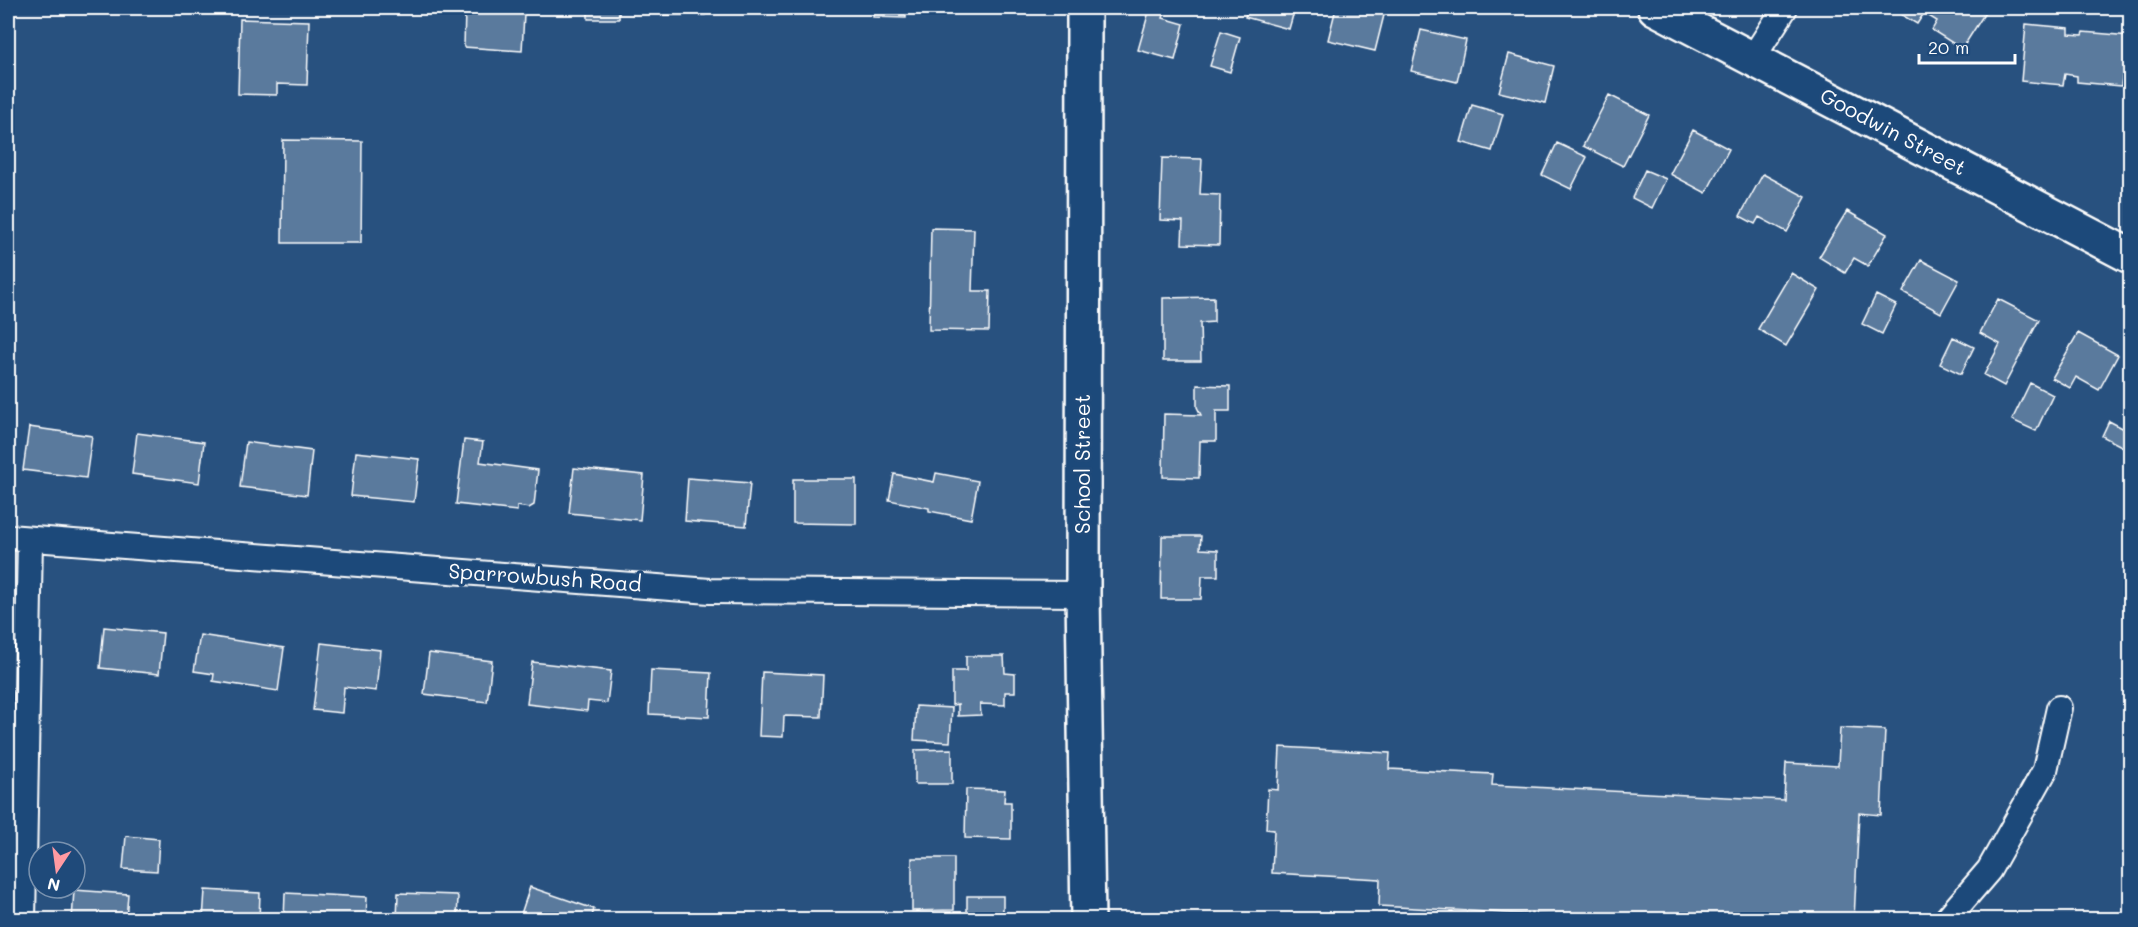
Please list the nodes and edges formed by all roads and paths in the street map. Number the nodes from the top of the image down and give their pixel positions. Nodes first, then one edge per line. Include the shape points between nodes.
1 (1084, 8) edge
2 (1655, 8) edge
3 (1785, 8) edge
4 (1752, 58) junction
5 (2130, 256) edge
6 (19, 538) edge
7 (1083, 594) junction
8 (2059, 708) dead end
9 (23, 920) edge
10 (1088, 920) edge
11 (1946, 920) edge

1 - 7 main road, School Street
2 - 4 main road, Goodwin Street
3 - 4 street
4 - 5 main road, Goodwin Street
6 - 7 street, Sparrowbush Road via 710,591
6 - 9 street
7 - 10 main road, School Street
8 - 11 street via 2045,770 1989,870

